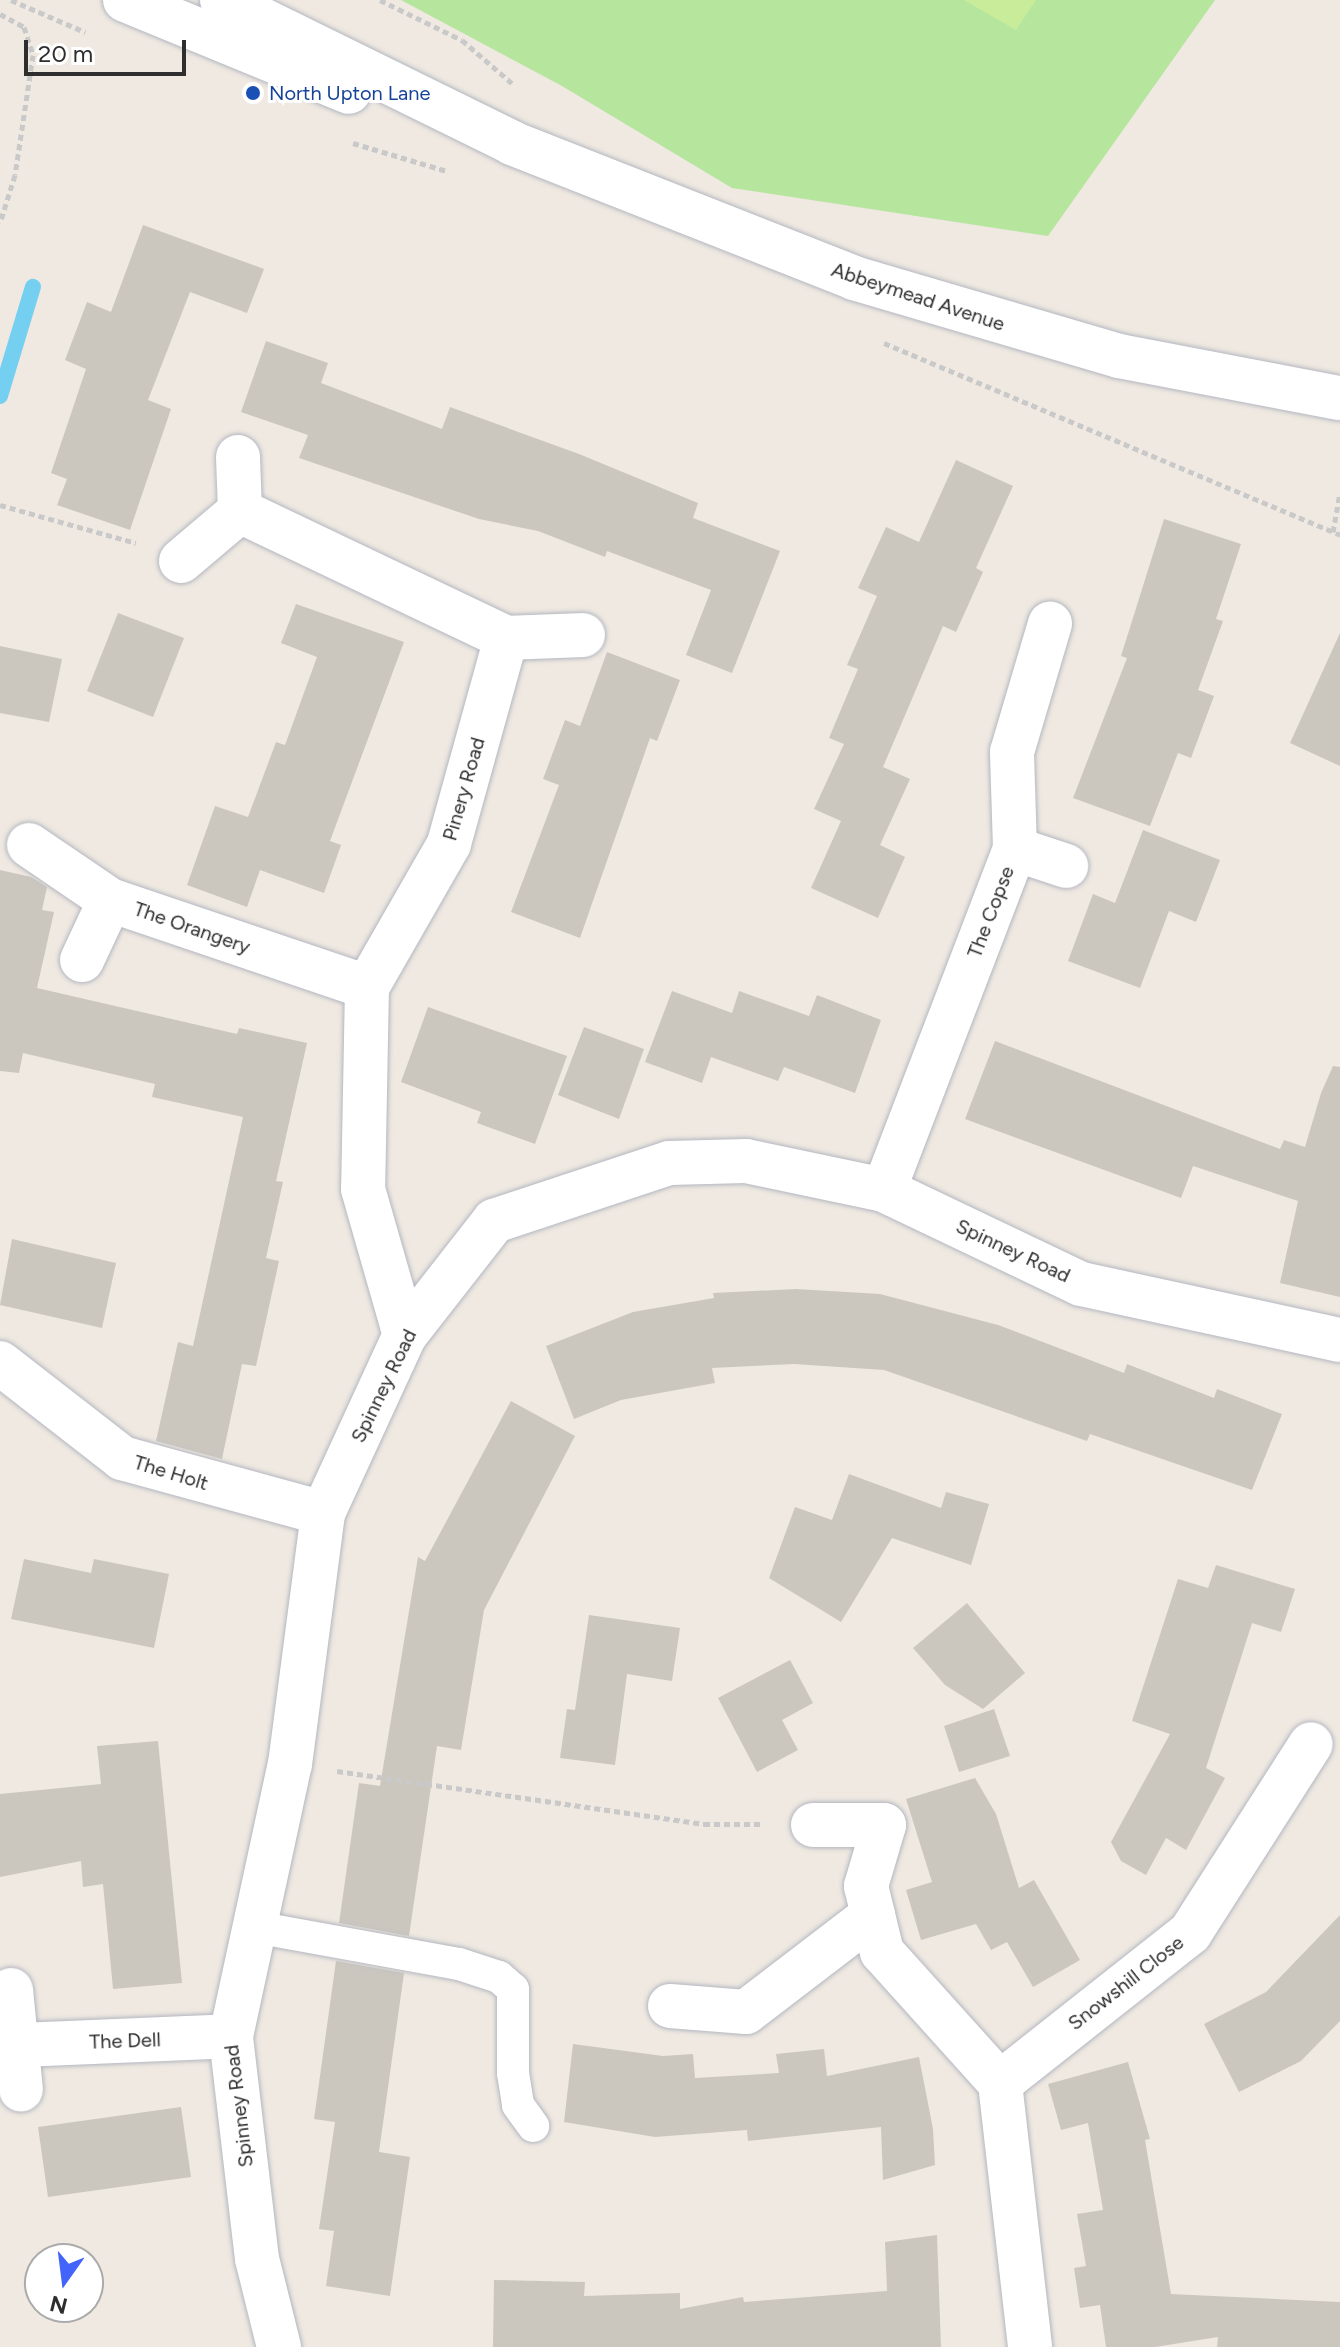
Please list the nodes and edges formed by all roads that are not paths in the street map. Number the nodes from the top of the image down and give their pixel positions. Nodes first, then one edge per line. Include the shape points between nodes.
1 (125, 0) edge
2 (222, 0) edge
3 (512, 143) junction
4 (1340, 398) edge
5 (238, 457) dead end
6 (240, 511) junction
7 (167, 554) road end
8 (1050, 624) dead end
9 (583, 635) dead end
10 (506, 638) junction
11 (29, 845) dead end
12 (1015, 849) junction
13 (1066, 866) dead end
14 (110, 900) junction
15 (82, 960) dead end
16 (367, 987) junction
17 (884, 1190) junction
18 (405, 1335) junction
19 (1340, 1340) edge
20 (0, 1363) edge
21 (323, 1513) junction
22 (1311, 1744) dead end
23 (813, 1825) road end
24 (873, 1915) junction
25 (255, 1927) junction
26 (11, 1990) dead end
27 (670, 2006) dead end
28 (231, 2036) junction
29 (19, 2045) junction
30 (1000, 2083) junction
31 (21, 2090) dead end
32 (533, 2126) dead end
33 (279, 2347) edge
34 (1030, 2347) edge

1 - 3 street, Abbeymead Avenue via 365,98
2 - 3 street, Abbeymead Avenue
3 - 4 street, Abbeymead Avenue via 944,308 1119,356
5 - 6 street
6 - 7 street
6 - 10 street
8 - 12 street, The Copse via 1012,752
9 - 10 street
10 - 16 street, Pinery Road via 449,844
11 - 14 street, The Orangery
12 - 13 street
12 - 17 street, The Copse
14 - 15 street
14 - 16 street, The Orangery
16 - 18 street, Pinery Road via 363,1189
17 - 18 street, Spinney Road via 746,1161 669,1163 494,1221
17 - 19 street, Spinney Road via 1081,1284
18 - 21 street, Spinney Road
20 - 21 street, The Holt via 122,1458
21 - 25 street, Spinney Road via 290,1764
22 - 30 street, Snowshill Close via 1190,1933
23 - 24 street via 884,1825 866,1886
24 - 27 street via 746,2012
24 - 30 street via 882,1952
25 - 28 street, Spinney Road
25 - 32 lane via 459,1964 499,1977 513,1989 513,2073 518,2105
26 - 29 street
28 - 29 street, The Dell
28 - 33 street, Spinney Road via 257,2259
29 - 31 street
30 - 34 street

